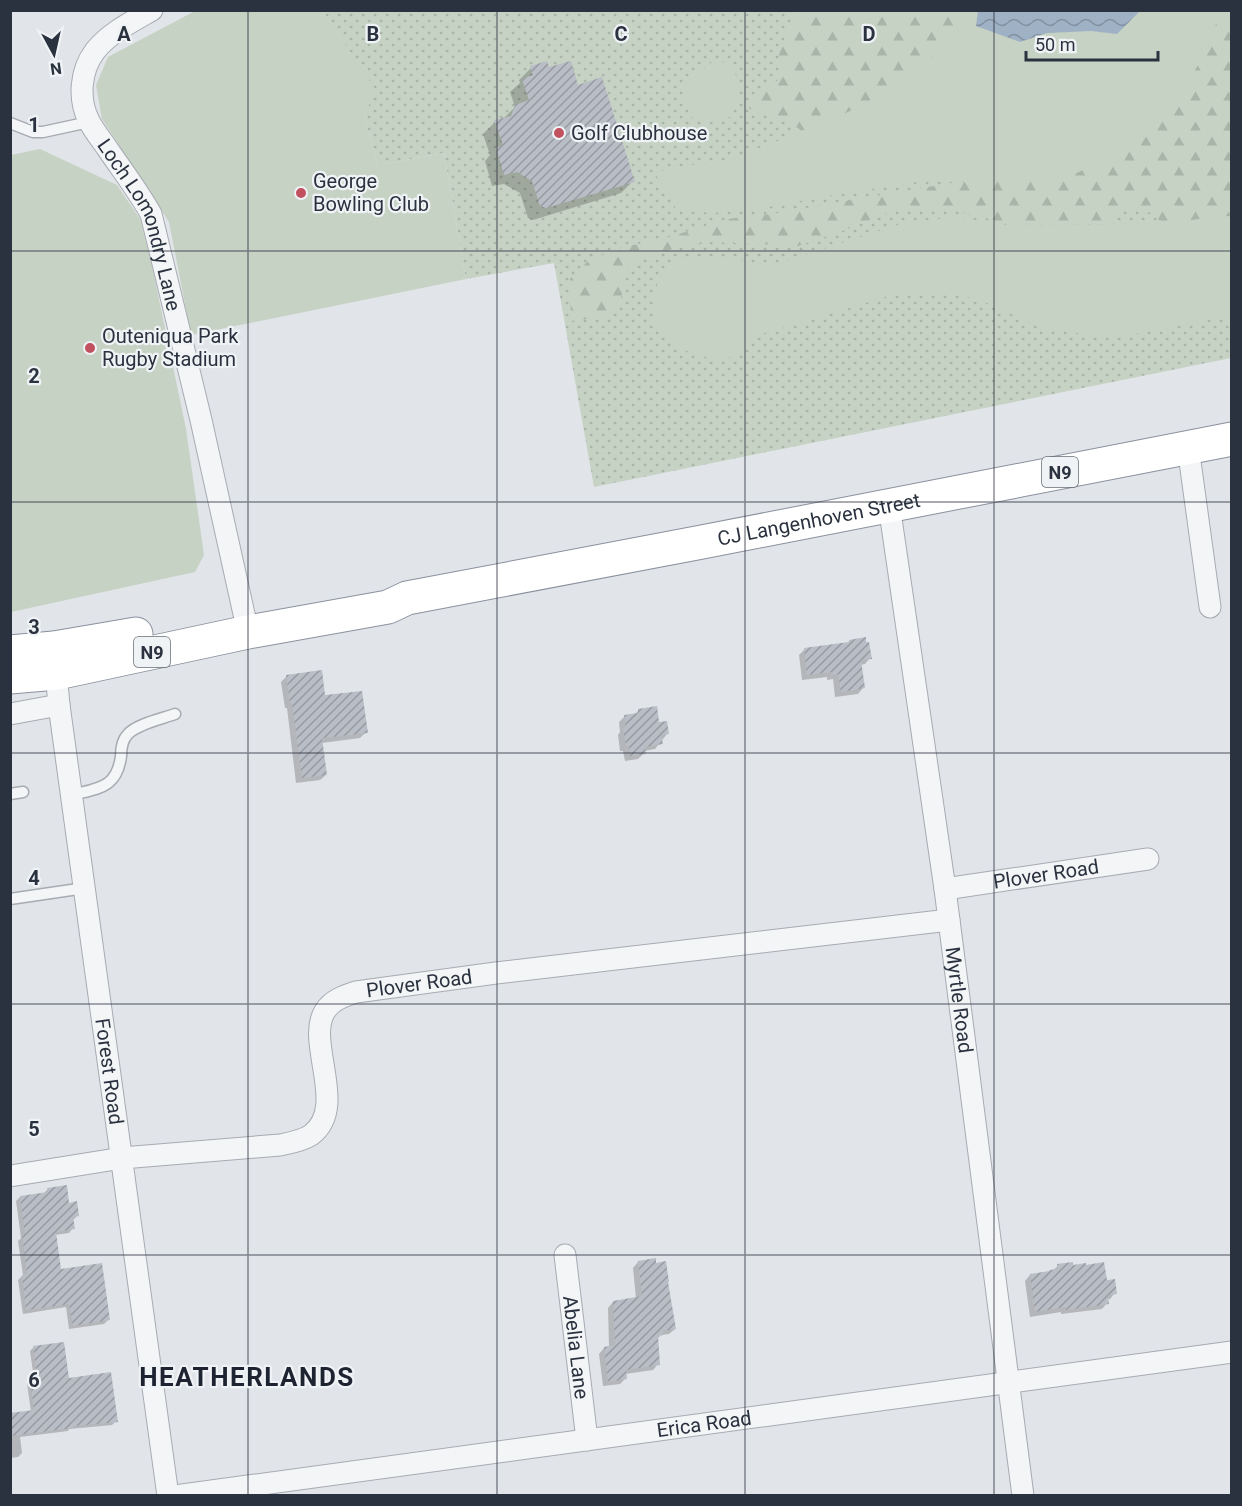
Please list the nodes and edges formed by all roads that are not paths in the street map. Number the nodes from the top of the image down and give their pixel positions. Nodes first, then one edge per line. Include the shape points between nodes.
1 (152, 10) edge
2 (89, 122) junction
3 (10, 123) edge
4 (1232, 439) edge
5 (1188, 447) junction
6 (889, 505) junction
7 (1210, 607) dead end
8 (246, 624) junction
9 (10, 652) edge
10 (55, 661) junction
11 (10, 676) edge
12 (59, 705) junction
13 (10, 714) edge
14 (175, 714) dead end
15 (23, 792) dead end
16 (10, 794) edge
17 (72, 795) junction
18 (1148, 859) dead end
19 (85, 888) junction
20 (945, 889) junction
21 (10, 899) edge
22 (949, 920) junction
23 (122, 1158) junction
24 (10, 1176) edge
25 (565, 1255) dead end
26 (1232, 1352) edge
27 (1008, 1383) junction
28 (587, 1440) junction
29 (168, 1496) edge
30 (175, 1496) edge
31 (1023, 1496) edge

1 - 2 street, Loch Lomondry Lane via 120,29 95,51 81,88
2 - 3 lane via 43,132
2 - 8 street, Loch Lomondry Lane via 151,214
4 - 5 highway, CJ Langenhoven Street / N9
5 - 6 highway, CJ Langenhoven Street / N9
5 - 7 street
6 - 8 highway, CJ Langenhoven Street / N9 via 407,598 395,594 333,600
6 - 20 street, Myrtle Road
8 - 10 highway, CJ Langenhoven Street / N9
9 - 10 highway, CJ Langenhoven Street / N9
10 - 11 highway, CJ Langenhoven Street / N9
10 - 12 street, Forest Road
12 - 13 street
12 - 17 street, Forest Road
14 - 17 lane via 134,728 124,739 116,776 110,783
15 - 16 lane
17 - 19 street, Forest Road
18 - 20 street, Plover Road
19 - 21 lane
19 - 23 street, Forest Road
20 - 22 street, Myrtle Road
22 - 23 street, Plover Road via 356,992 335,1001 324,1012 320,1036 327,1103 318,1127 310,1135 280,1145
22 - 27 street, Myrtle Road
23 - 24 street, Plover Road
23 - 29 street, Forest Road
25 - 28 street, Abelia Lane
26 - 27 street, Erica Road
27 - 28 street, Erica Road
27 - 31 street, Myrtle Road
28 - 30 street, Erica Road

